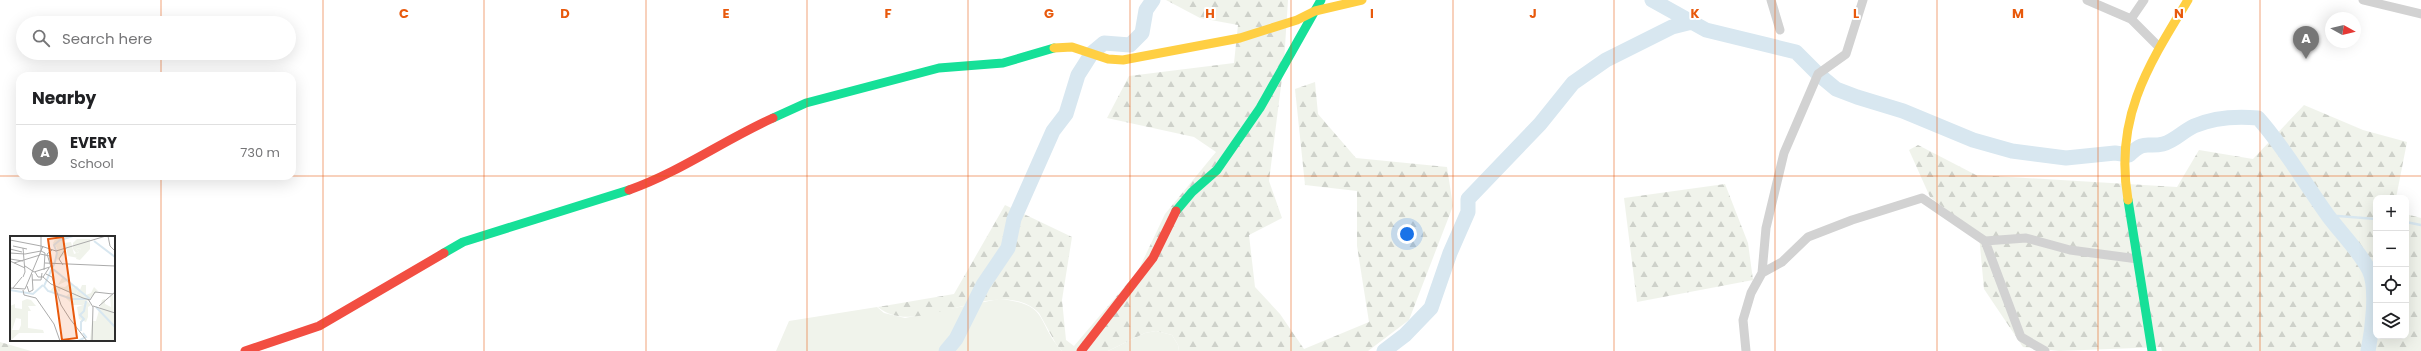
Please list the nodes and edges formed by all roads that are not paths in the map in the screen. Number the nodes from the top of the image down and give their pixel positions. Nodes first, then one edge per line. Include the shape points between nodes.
1 (1321, 0) edge
2 (1362, 0) edge
3 (1771, 0) edge
4 (1863, 0) edge
5 (2087, 0) edge
6 (2144, 0) edge
7 (2188, 0) edge
8 (2363, 0) edge
9 (1315, 11) junction
10 (2421, 14) edge
11 (2131, 19) junction
12 (1780, 30) dead end
13 (2159, 47) junction
14 (1985, 241) junction
15 (2138, 258) junction
16 (1762, 273) junction
17 (245, 351) edge
18 (1081, 351) edge
19 (1746, 351) edge
20 (2045, 351) edge
21 (2152, 351) edge

1 - 9 street
2 - 9 street
3 - 12 street
4 - 16 street via 1846,54 1818,74 1784,153 1766,228
5 - 11 street
6 - 11 street
7 - 13 street
8 - 10 street
9 - 17 street via 1297,20 1240,38 1123,60 1072,47 1046,49 1017,60 939,68 813,101 738,134 679,169 631,189 463,242 320,326
9 - 18 street via 1260,108 1222,164 1192,192 1172,216 1154,258
11 - 13 street
13 - 15 street via 2137,93 2124,145 2124,178
14 - 15 street via 2026,238 2070,250
14 - 16 street via 1922,198 1808,237 1782,262
14 - 20 street via 2021,337
15 - 21 street
16 - 19 street via 1751,293 1742,320

